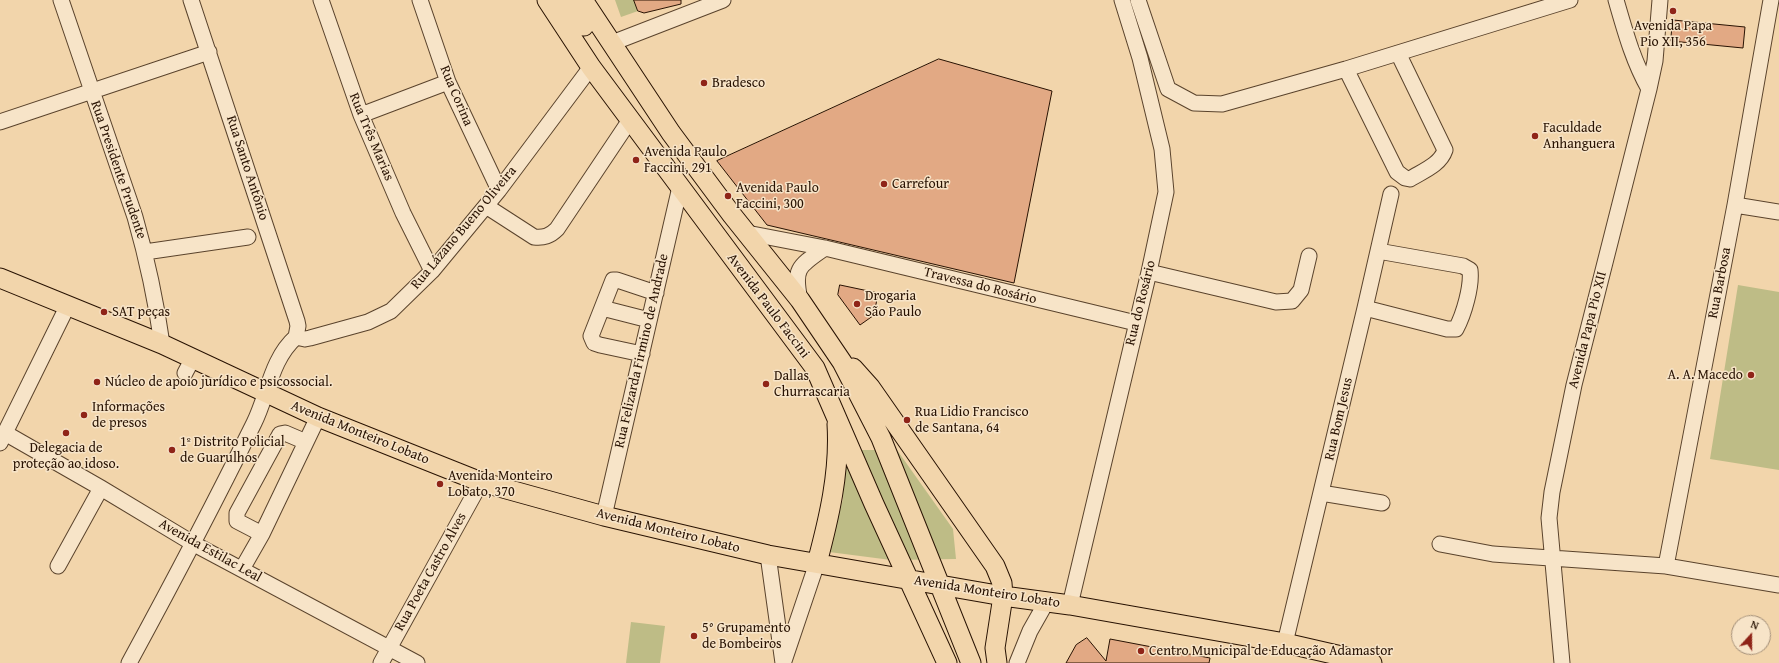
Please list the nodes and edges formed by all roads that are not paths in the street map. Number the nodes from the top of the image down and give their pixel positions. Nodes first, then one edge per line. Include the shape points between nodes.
1 (61, 0) edge
2 (190, 0) edge
3 (320, 0) edge
4 (420, 0) edge
5 (582, 0) edge
6 (723, 0) edge
7 (1122, 0) edge
8 (1138, 0) edge
9 (1570, 0) edge
10 (1616, 0) edge
11 (1660, 0) edge
12 (1771, 0) edge
13 (553, 1) edge
14 (685, 6) edge
15 (612, 43) junction
16 (209, 52) junction
17 (1398, 53) junction
18 (1633, 55) junction
19 (1655, 61) junction
20 (591, 67) junction
21 (1346, 69) junction
22 (448, 82) junction
23 (1649, 89) junction
24 (91, 91) junction
25 (361, 115) junction
26 (630, 120) junction
27 (0, 122) edge
28 (672, 133) junction
29 (652, 149) junction
30 (680, 187) junction
31 (499, 190) junction
32 (1391, 194) dead end
33 (1735, 205) junction
34 (486, 206) junction
35 (1779, 212) edge
36 (732, 215) junction
37 (747, 233) junction
38 (248, 237) dead end
39 (825, 248) junction
40 (1378, 251) junction
41 (145, 252) junction
42 (1310, 256) dead end
43 (432, 271) junction
44 (1149, 272) junction
45 (0, 278) edge
46 (656, 293) junction
47 (800, 300) junction
48 (68, 304) junction
49 (602, 308) junction
50 (1365, 308) junction
51 (649, 320) junction
52 (1136, 323) junction
53 (296, 337) junction
54 (162, 344) junction
55 (642, 354) junction
56 (842, 362) junction
57 (266, 393) junction
58 (836, 416) junction
59 (318, 417) junction
60 (3, 438) edge
61 (306, 442) junction
62 (481, 482) junction
63 (101, 488) junction
64 (1321, 493) junction
65 (1382, 503) dead end
66 (604, 516) junction
67 (262, 534) junction
68 (194, 544) junction
69 (1440, 544) dead end
70 (768, 555) junction
71 (1552, 559) junction
72 (817, 563) junction
73 (58, 566) dead end
74 (1666, 566) junction
75 (242, 569) junction
76 (909, 579) junction
77 (939, 584) junction
78 (1779, 585) edge
79 (1003, 596) junction
80 (1047, 601) junction
81 (1070, 605) junction
82 (1285, 643) junction
83 (390, 648) junction
84 (129, 663) edge
85 (381, 663) edge
86 (417, 663) edge
87 (783, 663) edge
88 (947, 663) edge
89 (971, 663) edge
90 (997, 663) edge
91 (1017, 663) edge
92 (1372, 663) edge
93 (1562, 663) edge

1 - 24 street, Rua Presidente Prudente
2 - 16 street, Rua Santo Antônio
3 - 25 street, Rua Três Marias
4 - 22 street, Rua Corina
5 - 15 main road, Avenida Paulo Faccini
6 - 14 street
7 - 44 street, Rua do Rosário via 1140,58 1162,149 1166,192
8 - 21 street via 1168,89 1194,103 1222,104
9 - 17 street
10 - 18 street
11 - 19 street, Avenida Papa Pio XII
12 - 33 street, Rua Barbosa
13 - 20 main road, Avenida Paulo Faccini
13 - 28 main road via 568,2 648,117
14 - 15 street
15 - 28 main road, Avenida Paulo Faccini
16 - 24 street
16 - 53 street, Rua Santo Antônio via 297,321
17 - 21 street
17 - 21 street via 1445,150 1438,162 1410,179 1397,172
18 - 19 street
18 - 23 street
19 - 23 street, Avenida Papa Pio XII
20 - 26 main road, Avenida Paulo Faccini
20 - 31 street, Rua Lázano Bueno Oliveira
22 - 25 street
22 - 31 street, Rua Corina
23 - 71 street, Avenida Papa Pio XII via 1574,385 1552,492 1549,518
24 - 27 street
24 - 41 street, Rua Presidente Prudente
25 - 43 street, Rua Três Marias via 403,213
26 - 29 main road, Avenida Paulo Faccini
26 - 34 street via 552,234 541,238 534,237
28 - 36 main road, Avenida Paulo Faccini
29 - 30 main road, Avenida Paulo Faccini
29 - 36 main road via 664,154 673,162 716,217
30 - 46 street, Rua Felizarda Firmino de Andrade
30 - 58 main road, Avenida Paulo Faccini via 815,368
31 - 34 street, Rua Lázano Bueno Oliveira
32 - 40 street, Rua Bom Jesus
33 - 35 street
33 - 74 street, Rua Barbosa
34 - 43 street, Rua Lázano Bueno Oliveira
36 - 37 main road, Avenida Paulo Faccini
37 - 39 street, Travessa do Rosário
37 - 47 main road, Avenida Paulo Faccini
38 - 41 street
39 - 47 street via 799,268 797,286
39 - 52 street, Travessa do Rosário
40 - 50 street, Rua Bom Jesus
40 - 50 street via 1463,266 1470,270 1471,279 1461,320 1456,329 1447,329
41 - 54 street, Rua Presidente Prudente
42 - 44 street via 1301,290 1292,301 1276,302
43 - 53 street, Rua Lázano Bueno Oliveira via 385,314 368,322 310,338
44 - 52 street, Rua do Rosário
45 - 48 main road, Avenida Monteiro Lobato
46 - 49 street via 612,280
46 - 51 street, Rua Felizarda Firmino de Andrade
47 - 56 main road, Avenida Paulo Faccini
48 - 54 main road, Avenida Monteiro Lobato
48 - 60 street
49 - 51 street
49 - 55 street via 592,336 594,343
50 - 64 street, Rua Bom Jesus
51 - 55 street, Rua Felizarda Firmino de Andrade
52 - 81 street, Rua do Rosário
53 - 57 street via 280,356
54 - 57 main road, Avenida Monteiro Lobato via 189,366
55 - 66 street, Rua Felizarda Firmino de Andrade
56 - 77 main road, Avenida Paulo Faccini via 881,438
56 - 79 main road via 851,366 864,380 995,566 1002,583
57 - 59 main road, Avenida Monteiro Lobato
57 - 68 street via 255,421
58 - 72 main road via 837,457 834,488
58 - 76 main road, Avenida Paulo Faccini
59 - 61 street
59 - 62 main road, Avenida Monteiro Lobato
60 - 63 street, Avenida Estilac Leal
61 - 67 street
61 - 67 street via 285,433 280,434 237,513 237,521
62 - 66 main road, Avenida Monteiro Lobato
62 - 83 street, Rua Poeta Castro Alves
63 - 68 street, Avenida Estilac Leal
63 - 73 street
64 - 65 street
64 - 82 street, Rua Bom Jesus
66 - 70 main road, Avenida Monteiro Lobato
67 - 75 street
68 - 75 street, Avenida Estilac Leal
68 - 84 street
69 - 71 street via 1493,554
70 - 72 main road, Avenida Monteiro Lobato
70 - 87 street
71 - 74 street
71 - 93 street, Avenida Papa Pio XII
72 - 76 main road, Avenida Monteiro Lobato
72 - 87 street
74 - 78 street
75 - 83 street, Avenida Estilac Leal
76 - 77 main road, Avenida Monteiro Lobato
76 - 88 main road, Avenida Paulo Faccini
77 - 79 main road, Avenida Monteiro Lobato
77 - 89 main road, Avenida Paulo Faccini
79 - 80 main road, Avenida Monteiro Lobato
79 - 90 main road via 995,648
80 - 81 main road, Avenida Monteiro Lobato
80 - 91 street
81 - 82 main road, Avenida Monteiro Lobato
82 - 92 main road, Avenida Monteiro Lobato
83 - 85 street, Rua Poeta Castro Alves
83 - 86 street, Avenida Estilac Leal

